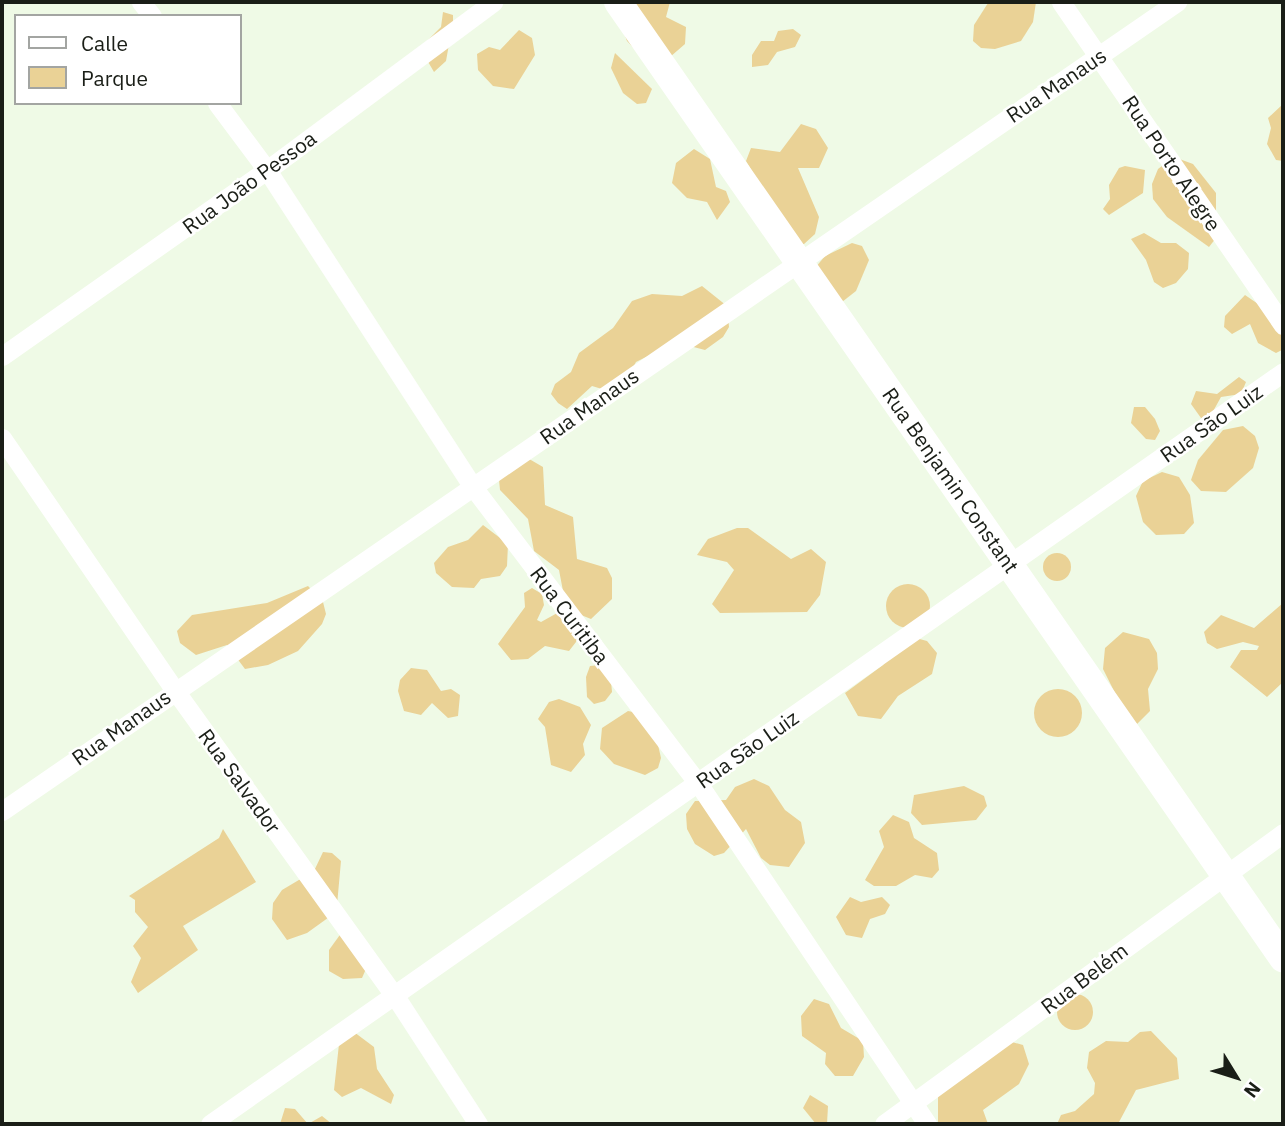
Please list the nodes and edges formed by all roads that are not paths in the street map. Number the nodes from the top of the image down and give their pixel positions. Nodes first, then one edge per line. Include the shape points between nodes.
1 (493, 2) edge
2 (618, 2) edge
3 (1061, 2) edge
4 (1177, 2) edge
5 (1099, 56) junction
6 (218, 105) edge
7 (267, 170) junction
8 (798, 260) junction
9 (1283, 325) edge
10 (2, 356) edge
11 (1283, 372) edge
12 (2, 438) edge
13 (473, 487) junction
14 (1010, 566) junction
15 (174, 690) junction
16 (698, 783) junction
17 (2, 811) edge
18 (1283, 833) edge
19 (1224, 874) junction
20 (1283, 958) edge
21 (395, 996) junction
22 (913, 1105) junction
23 (210, 1124) edge
24 (478, 1124) edge
25 (884, 1124) edge
26 (927, 1124) edge

1 - 7 street, Rua João Pessoa
2 - 8 street, Rua Benjamin Constant
3 - 5 street, Rua Porto Alegre
4 - 5 street, Rua Manaus
5 - 8 street, Rua Manaus
5 - 9 street, Rua Porto Alegre
6 - 7 street, Rua Curitiba
7 - 10 street, Rua João Pessoa
7 - 13 street, Rua Curitiba
8 - 13 street, Rua Manaus
8 - 14 street, Rua Benjamin Constant
11 - 14 street, Rua São Luiz
12 - 15 street, Rua Salvador
13 - 15 street, Rua Manaus
13 - 16 street, Rua Curitiba
14 - 16 street, Rua São Luiz
14 - 19 street, Rua Benjamin Constant
15 - 17 street, Rua Manaus
15 - 21 street, Rua Salvador
16 - 21 street, Rua São Luiz
16 - 22 street, Rua Curitiba
18 - 19 street, Rua Belém
19 - 20 street, Rua Benjamin Constant
19 - 22 street, Rua Belém
21 - 23 street, Rua São Luiz
21 - 24 street, Rua Salvador
22 - 25 street, Rua Belém
22 - 26 street, Rua Curitiba

